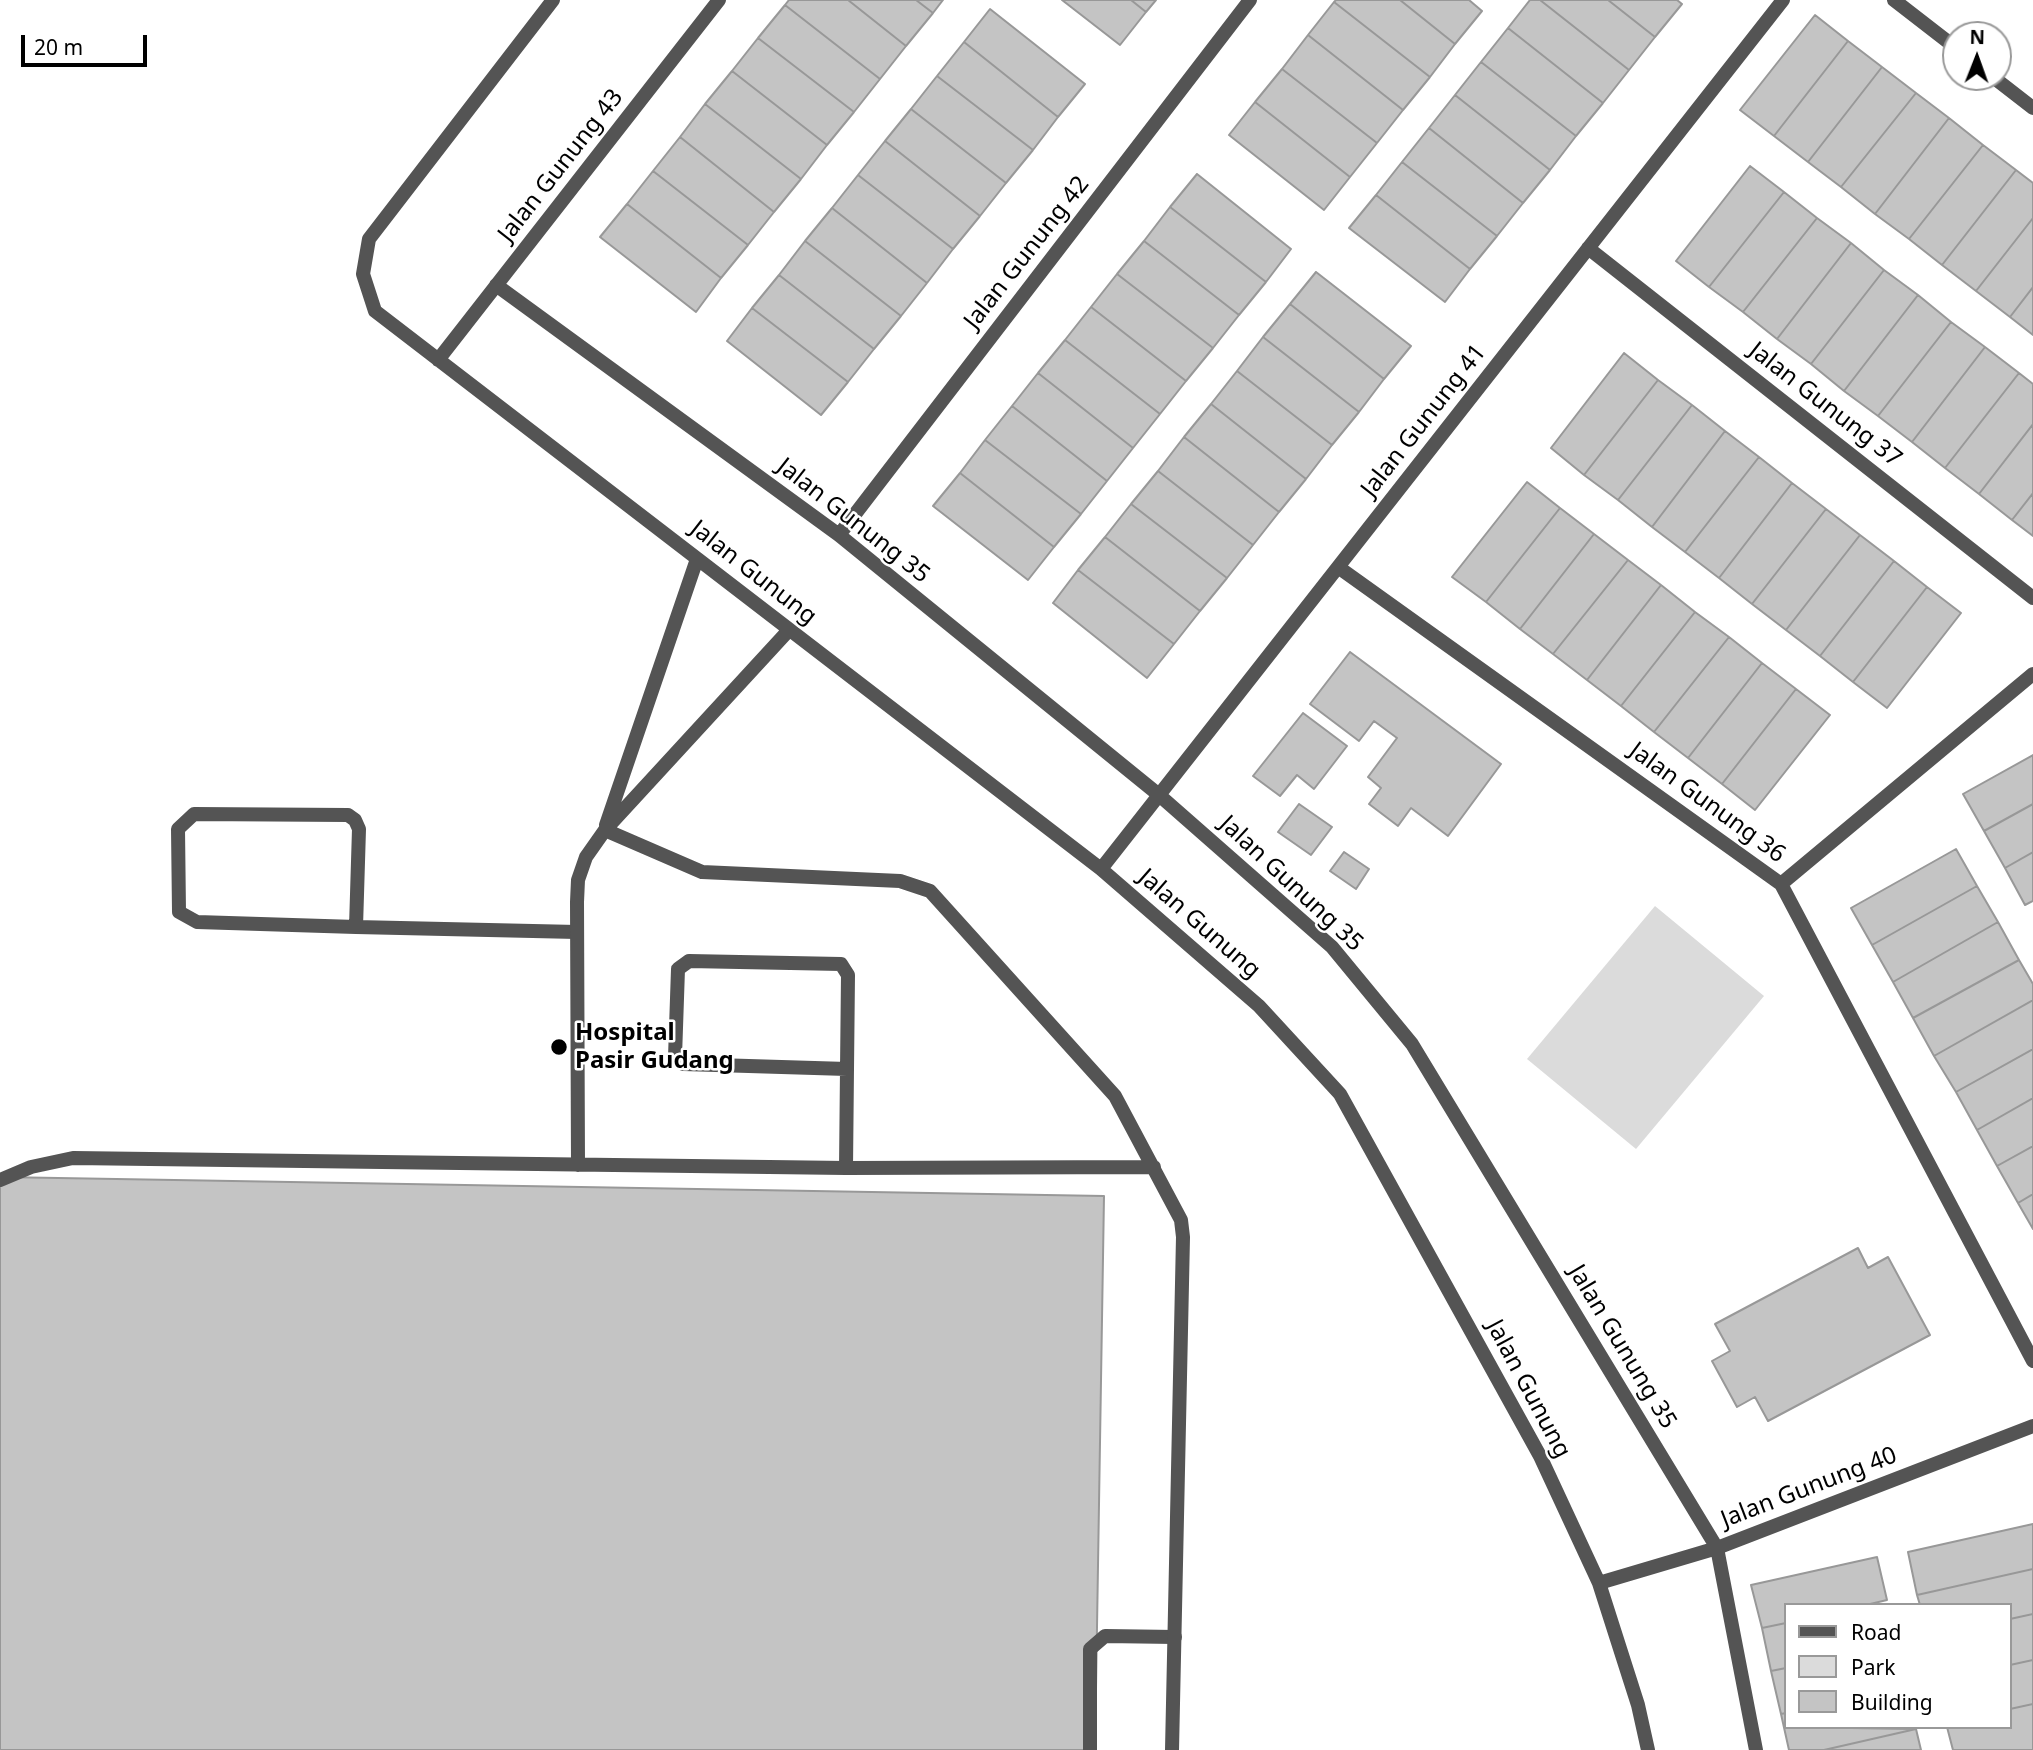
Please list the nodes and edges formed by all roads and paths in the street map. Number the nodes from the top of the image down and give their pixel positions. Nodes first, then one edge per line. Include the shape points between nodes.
1 (553, 0) edge
2 (719, 0) edge
3 (1250, 0) edge
4 (1783, 0) edge
5 (1894, 0) edge
6 (1942, 37) edge
7 (2011, 91) edge
8 (2033, 108) edge
9 (1588, 248) junction
10 (496, 285) junction
11 (438, 360) junction
12 (839, 535) junction
13 (697, 559) junction
14 (1338, 567) junction
15 (2033, 598) edge
16 (789, 630) junction
17 (2033, 674) edge
18 (1158, 795) junction
19 (604, 830) junction
20 (1101, 869) junction
21 (1781, 884) junction
22 (356, 926) junction
23 (577, 932) junction
24 (847, 1069) junction
25 (578, 1165) junction
26 (1154, 1167) junction
27 (846, 1168) junction
28 (0, 1180) edge
29 (2033, 1361) edge
30 (2033, 1426) edge
31 (1717, 1548) junction
32 (1599, 1583) junction
33 (1175, 1637) junction
34 (1090, 1750) edge
35 (1172, 1750) edge
36 (1648, 1750) edge
37 (1756, 1750) edge

1 - 11 street, Jalan Gunung via 369,239 363,274 375,311
2 - 10 street, Jalan Gunung 43
3 - 12 street, Jalan Gunung 42
4 - 9 street, Jalan Gunung 41
5 - 6 street
7 - 8 street
9 - 14 street, Jalan Gunung 41
9 - 15 street, Jalan Gunung 37
10 - 11 street, Jalan Gunung 43
10 - 12 street, Jalan Gunung 35
11 - 13 street, Jalan Gunung
12 - 18 street, Jalan Gunung 35
13 - 16 street, Jalan Gunung
13 - 19 street
14 - 18 street, Jalan Gunung 41
14 - 21 street, Jalan Gunung 36
16 - 19 street
16 - 20 street, Jalan Gunung
17 - 21 street
18 - 20 street, Jalan Gunung 41
18 - 31 street, Jalan Gunung 35 via 1332,947 1412,1045
19 - 23 street via 578,880
19 - 26 street via 702,872 900,881 930,891 1115,1096
20 - 32 street, Jalan Gunung via 1259,1006 1340,1094 1540,1456
21 - 29 street, Jalan Gunung 36
22 - 22 street via 186,918 179,912 178,829 194,814 348,815 359,829
22 - 23 street
23 - 25 street
24 - 24 street via 848,975 841,964 689,961 678,969 675,1057 683,1065
24 - 27 street
25 - 27 street
25 - 28 street via 73,1158 31,1167
26 - 27 street
26 - 33 street via 1181,1220 1185,1258
30 - 31 street, Jalan Gunung 40
31 - 32 street, Jalan Gunung 40
31 - 37 street, Jalan Gunung 35
32 - 36 street, Jalan Gunung
33 - 34 street via 1105,1636 1090,1649
33 - 35 street

